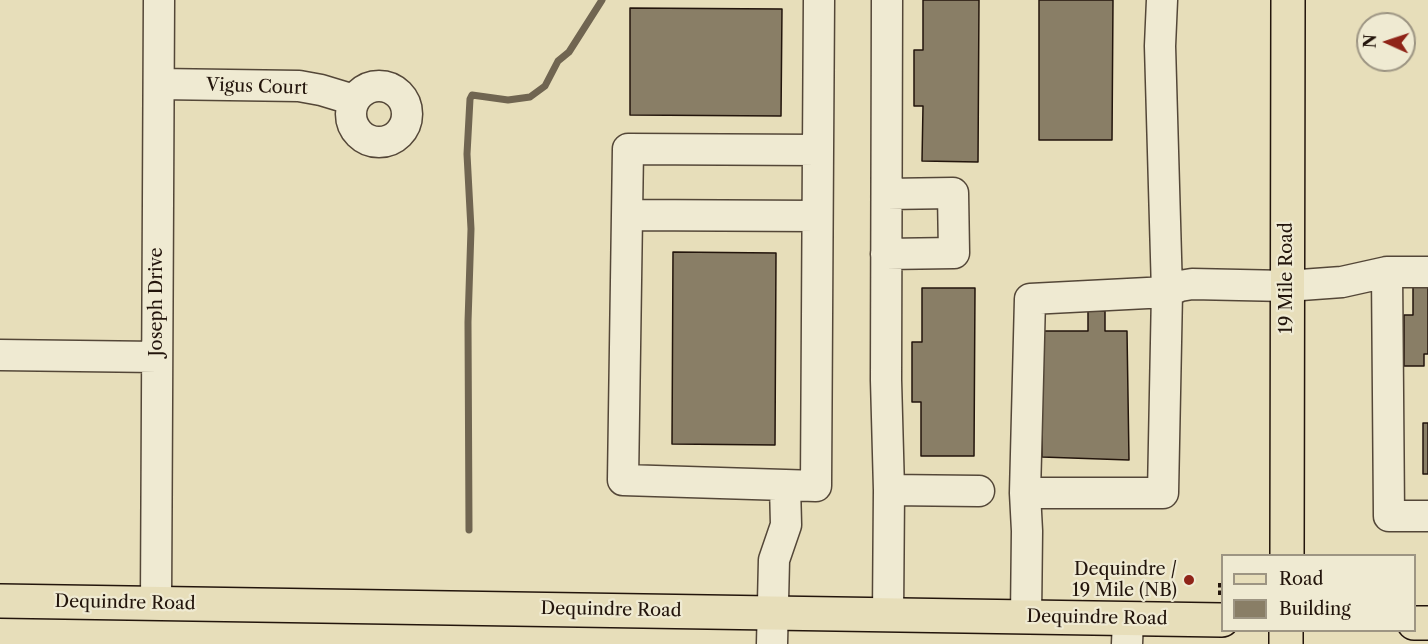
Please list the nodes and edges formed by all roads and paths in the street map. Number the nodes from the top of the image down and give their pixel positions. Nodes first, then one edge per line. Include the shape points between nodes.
1 (159, 0) edge
2 (819, 0) edge
3 (887, 0) edge
4 (1162, 0) edge
5 (1288, 0) edge
6 (159, 84) junction
7 (354, 100) dead end
8 (818, 150) junction
9 (887, 194) junction
10 (627, 215) junction
11 (817, 216) junction
12 (886, 254) junction
13 (1387, 272) junction
14 (1428, 272) edge
15 (1287, 286) junction
16 (1167, 292) junction
17 (0, 356) edge
18 (157, 357) junction
19 (785, 485) junction
20 (889, 490) junction
21 (979, 491) dead end
22 (1025, 493) junction
23 (1428, 516) edge
24 (1287, 554) edge
25 (0, 601) edge
26 (156, 603) junction
27 (888, 615) junction
28 (1026, 617) junction
29 (1221, 620) edge
30 (773, 628) edge
31 (1127, 632) edge

1 - 6 street, Joseph Drive
2 - 8 street
3 - 9 street
4 - 16 street
5 - 15 main road, 19 Mile Road
6 - 7 street, Vigus Court via 299,86
6 - 18 street, Joseph Drive
8 - 10 street via 628,149
8 - 11 street
9 - 12 street
9 - 12 street via 953,194 954,253
10 - 11 street
10 - 19 street via 623,480
11 - 19 street via 816,486
12 - 20 street
13 - 14 street
13 - 15 street via 1342,282
13 - 23 street via 1389,516
15 - 16 street via 1192,284
15 - 24 main road, 19 Mile Road
16 - 22 street via 1030,299
16 - 22 street via 1163,494
17 - 18 street
18 - 26 street, Joseph Drive
19 - 30 street via 786,525 774,560
20 - 21 street
20 - 27 street
22 - 28 street
25 - 26 main road, Dequindre Road
26 - 30 main road, Dequindre Road
27 - 28 main road, Dequindre Road
27 - 30 main road, Dequindre Road
28 - 31 main road, Dequindre Road
29 - 31 main road, Dequindre Road

